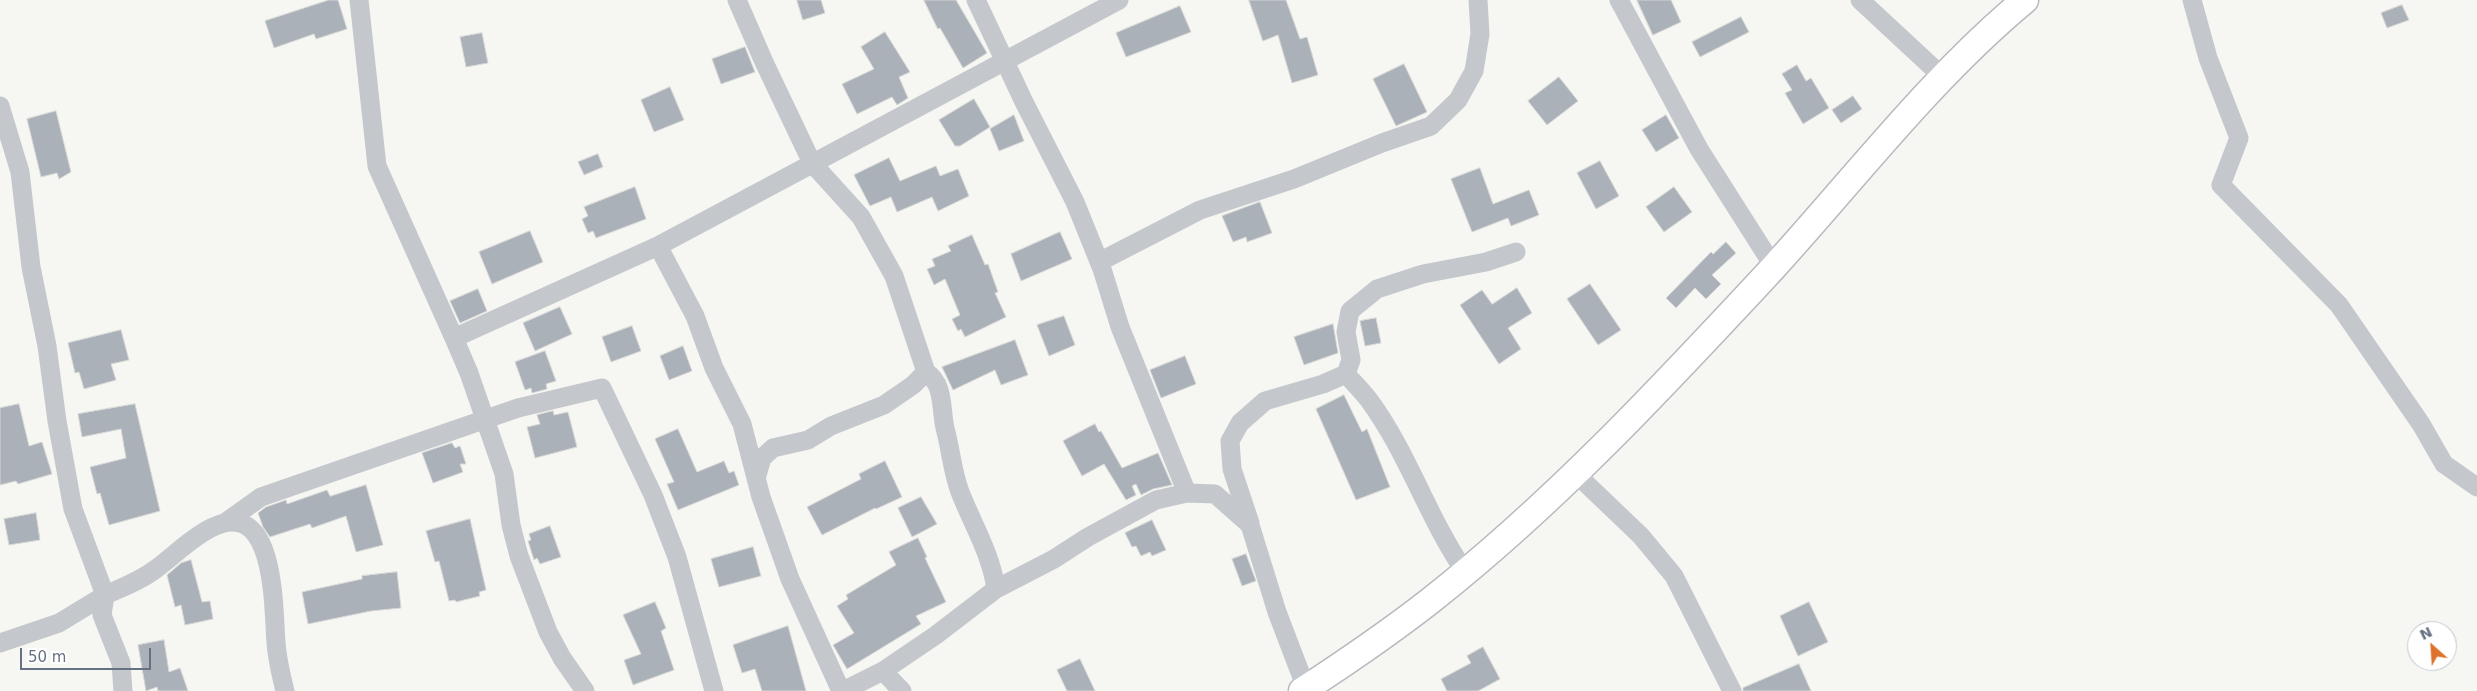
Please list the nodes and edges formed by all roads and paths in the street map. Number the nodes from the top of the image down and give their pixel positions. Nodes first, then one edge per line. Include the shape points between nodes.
1 (359, 0) edge
2 (737, 0) edge
3 (976, 0) edge
4 (1119, 0) edge
5 (1478, 0) edge
6 (1619, 0) edge
7 (1860, 0) edge
8 (2025, 0) edge
9 (2192, 0) edge
10 (1005, 61) junction
11 (1944, 78) junction
12 (0, 106) edge
13 (812, 163) junction
14 (658, 246) junction
15 (1516, 252) dead end
16 (1099, 262) junction
17 (1774, 267) junction
18 (454, 338) junction
19 (926, 372) junction
20 (1346, 374) junction
21 (484, 420) junction
22 (1574, 472) junction
23 (756, 479) junction
24 (2477, 487) edge
25 (1188, 493) junction
26 (226, 522) junction
27 (1250, 525) junction
28 (1465, 572) junction
29 (996, 589) junction
30 (105, 595) junction
31 (0, 643) edge
32 (883, 671) junction
33 (1304, 690) edge
34 (123, 691) edge
35 (285, 691) edge
36 (585, 691) edge
37 (714, 691) edge
38 (842, 691) edge
39 (902, 691) edge
40 (1732, 691) edge

1 - 18 street via 377,166
2 - 13 street
3 - 10 street
4 - 10 street
5 - 16 street via 1480,34 1474,71 1458,100 1431,126 1294,179 1200,210
6 - 17 street via 1699,149
7 - 11 street
8 - 11 street
9 - 24 street via 2208,58 2239,138 2221,185 2339,305 2421,424 2444,464
10 - 13 street
10 - 16 street via 1075,202
11 - 17 street
12 - 30 street via 20,172 31,267 73,509
13 - 14 street
13 - 19 street via 861,217 894,276
14 - 18 street
14 - 23 street via 696,316 714,368 742,424
15 - 20 street via 1377,288 1350,311 1346,332 1351,360
16 - 25 street via 1120,327
17 - 22 street
18 - 21 street
19 - 23 street via 914,385 884,404 831,426 808,440 773,448 762,458
19 - 29 street via 936,384 943,404 944,428 960,491 988,554
20 - 27 street via 1265,401 1240,423 1230,441 1232,469
20 - 28 street via 1369,401
21 - 26 street via 261,497
21 - 36 street via 504,474 511,525 526,574 548,632
21 - 37 street via 518,408 602,388 653,495 677,557
22 - 28 street
22 - 40 street via 1641,536 1674,576
23 - 38 street via 790,579
25 - 27 street via 1215,494
25 - 29 street via 1156,500
26 - 30 street via 196,536 152,572
26 - 35 street via 240,522 251,529 266,554 277,654
27 - 33 street
28 - 33 street via 1429,602
29 - 32 street
30 - 31 street via 59,623
30 - 34 street via 102,615 121,663
32 - 38 street
32 - 39 street

